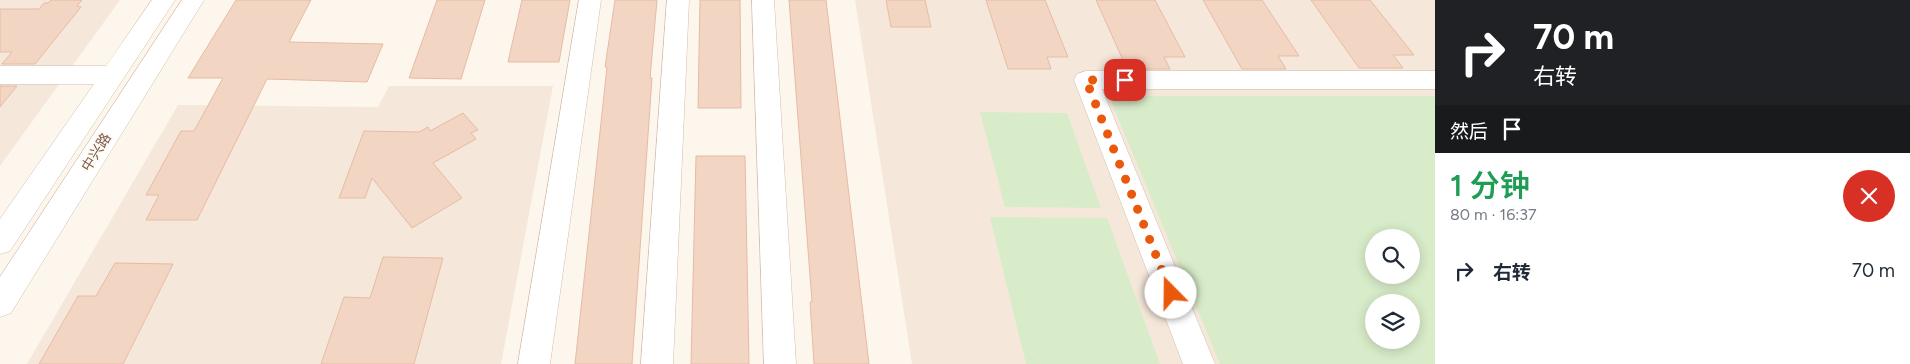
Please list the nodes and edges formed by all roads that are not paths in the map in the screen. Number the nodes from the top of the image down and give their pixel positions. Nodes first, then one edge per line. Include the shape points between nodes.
1 (164, 0) edge
2 (192, 0) edge
3 (590, 0) edge
4 (678, 0) edge
5 (762, 0) edge
6 (0, 75) edge
7 (113, 75) junction
8 (1435, 80) edge
9 (0, 242) edge
10 (0, 303) edge
11 (534, 364) edge
12 (658, 364) edge
13 (780, 364) edge
14 (1199, 364) edge

1 - 7 street, 中兴路
2 - 10 street, 中兴路
3 - 11 street
4 - 12 street
5 - 13 street
6 - 7 street
7 - 9 street, 中兴路
8 - 14 street via 1086,80

